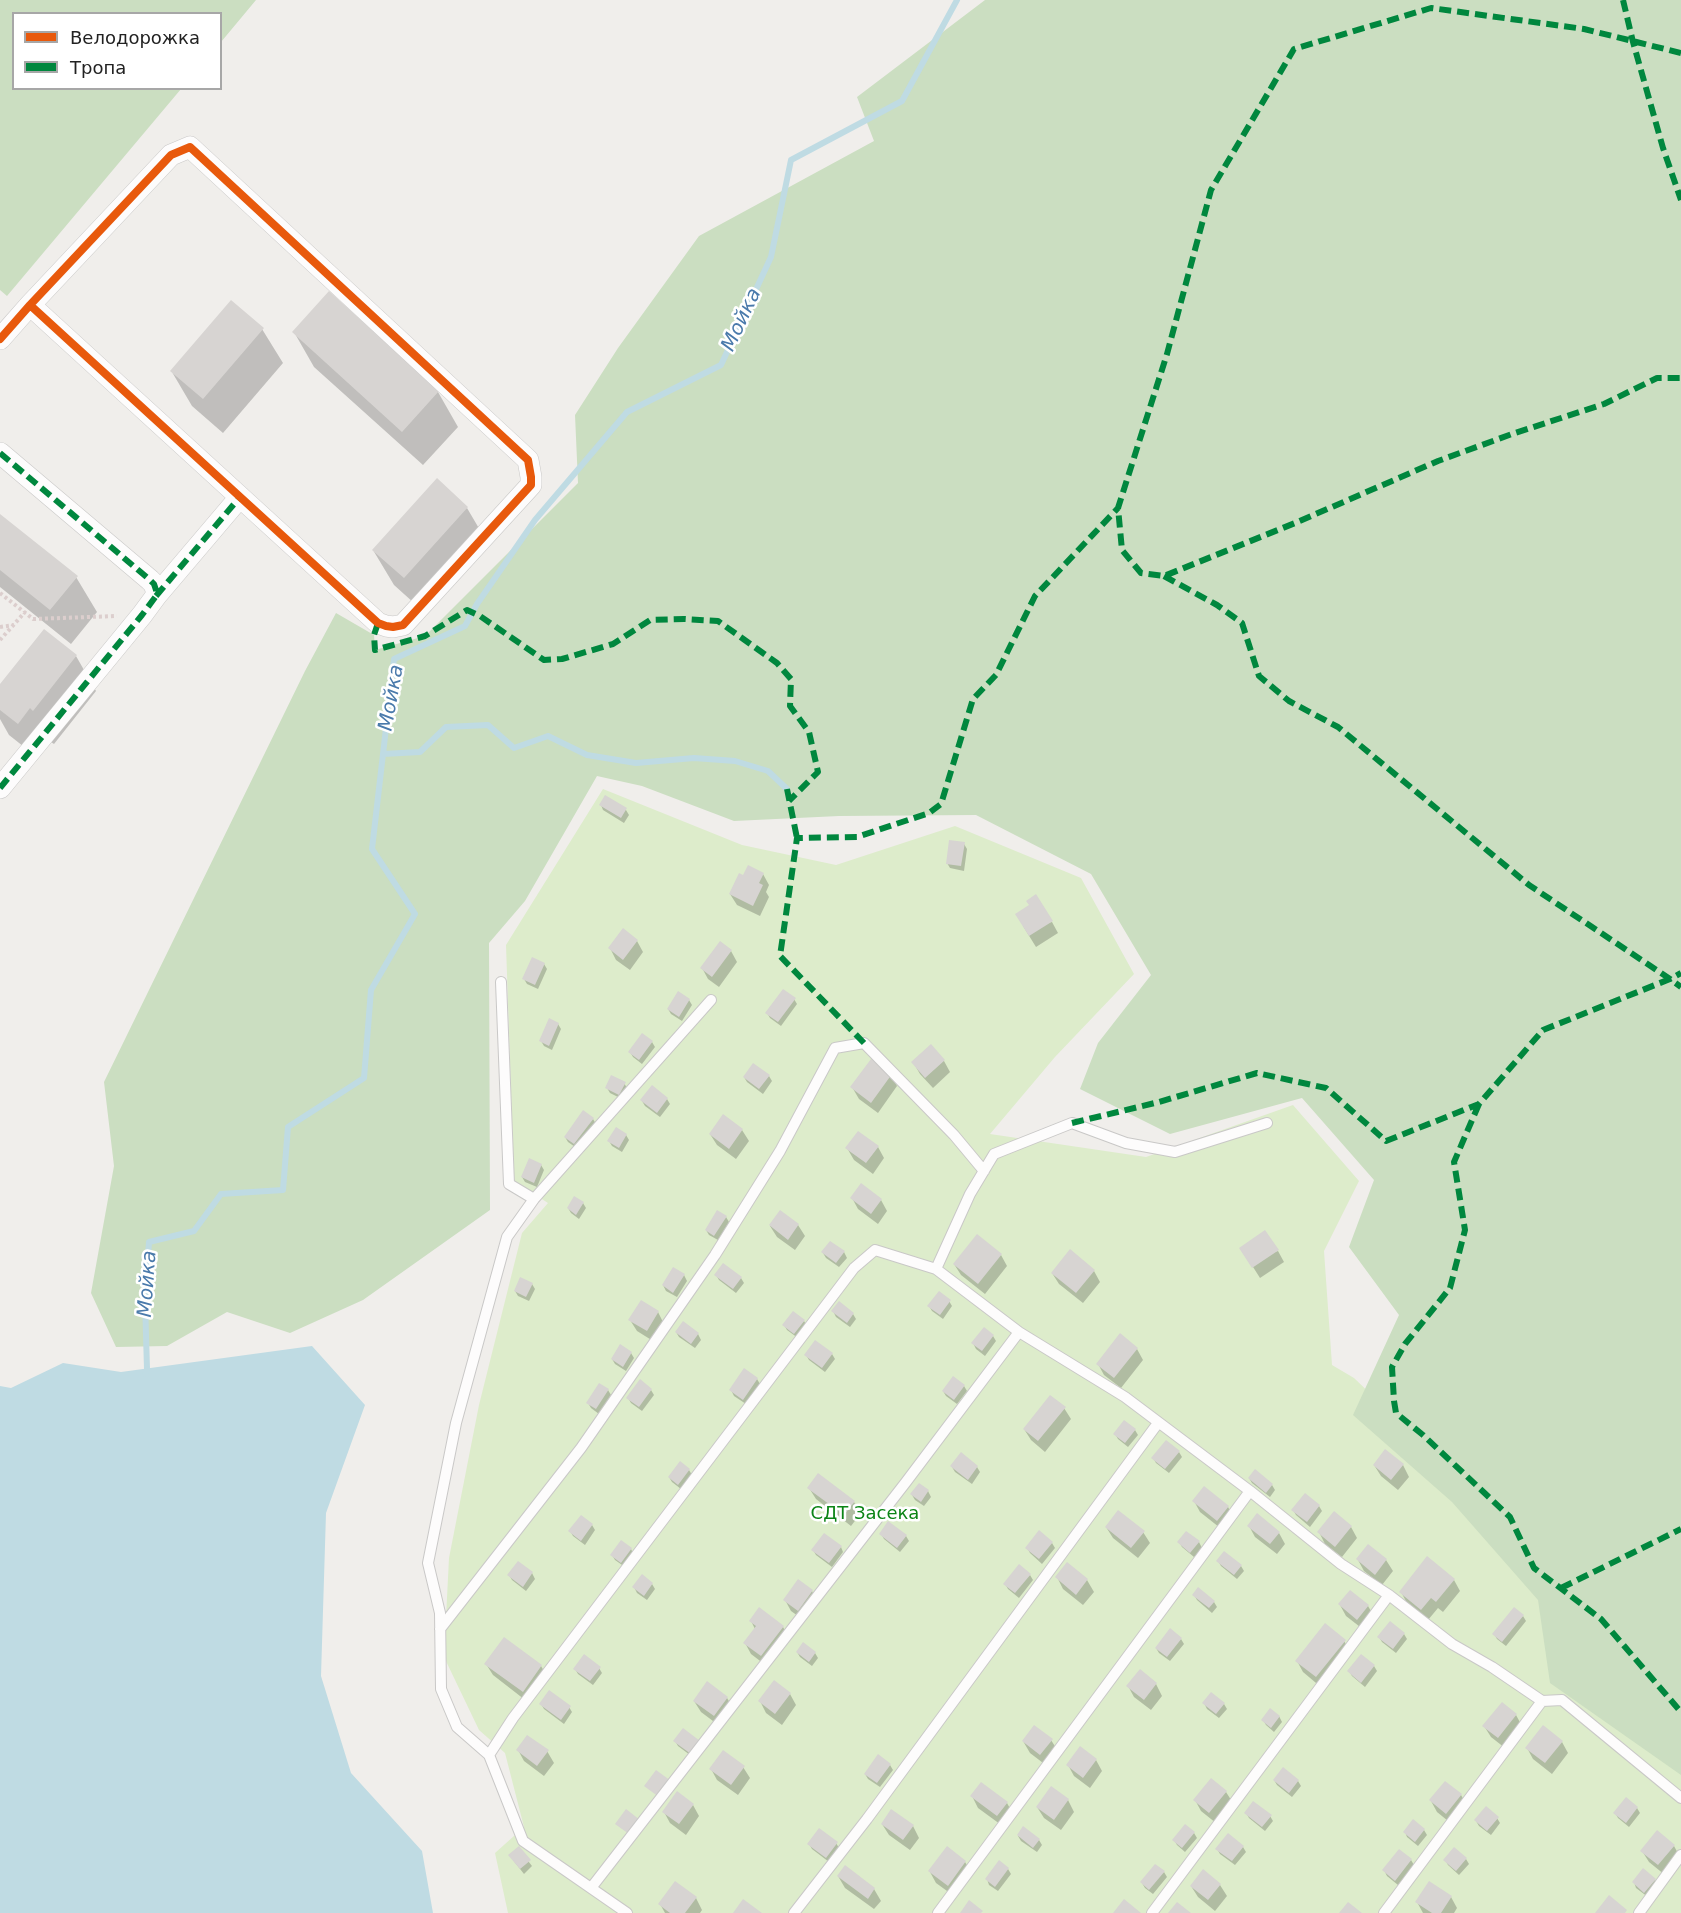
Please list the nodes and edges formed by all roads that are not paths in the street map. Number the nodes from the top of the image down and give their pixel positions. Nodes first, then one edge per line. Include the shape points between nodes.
1 (30, 305) junction
2 (0, 339) edge
3 (0, 453) edge
4 (240, 497) junction
5 (156, 596) junction
6 (1, 785) edge
7 (501, 982) dead end
8 (711, 1000) dead end
9 (1267, 1123) dead end
10 (984, 1171) junction
11 (534, 1199) junction
12 (936, 1269) junction
13 (1018, 1332) junction
14 (1158, 1423) junction
15 (1250, 1491) junction
16 (1389, 1595) junction
17 (440, 1629) junction
18 (1542, 1701) junction
19 (489, 1755) junction
20 (1681, 1798) edge
21 (1681, 1855) edge
22 (591, 1888) junction
23 (627, 1913) edge
24 (794, 1913) edge
25 (938, 1913) edge
26 (1152, 1913) edge
27 (1384, 1913) edge
28 (1639, 1913) edge

1 - 2 street
1 - 4 street
1 - 4 street via 171,155 190,147 528,460 531,477 531,484 403,626 393,627 378,623
3 - 5 street via 150,580
4 - 5 street
5 - 6 street
7 - 11 lane via 509,1184
8 - 11 lane
9 - 10 lane via 1175,1152 1126,1143 1072,1123 994,1154
10 - 12 lane
10 - 17 lane via 864,1043 835,1048 780,1151 715,1255 581,1448
11 - 17 lane via 507,1237 456,1424 428,1563
12 - 13 lane
12 - 19 lane via 875,1250 854,1269 513,1718
13 - 14 lane via 1125,1397
13 - 22 lane
14 - 15 lane
14 - 24 lane
15 - 16 lane via 1341,1564
15 - 25 lane
16 - 18 lane via 1452,1644
16 - 26 lane
17 - 19 lane via 441,1689 457,1727
18 - 20 lane via 1562,1700
18 - 27 lane
19 - 22 lane via 523,1841
21 - 28 lane
22 - 23 lane

